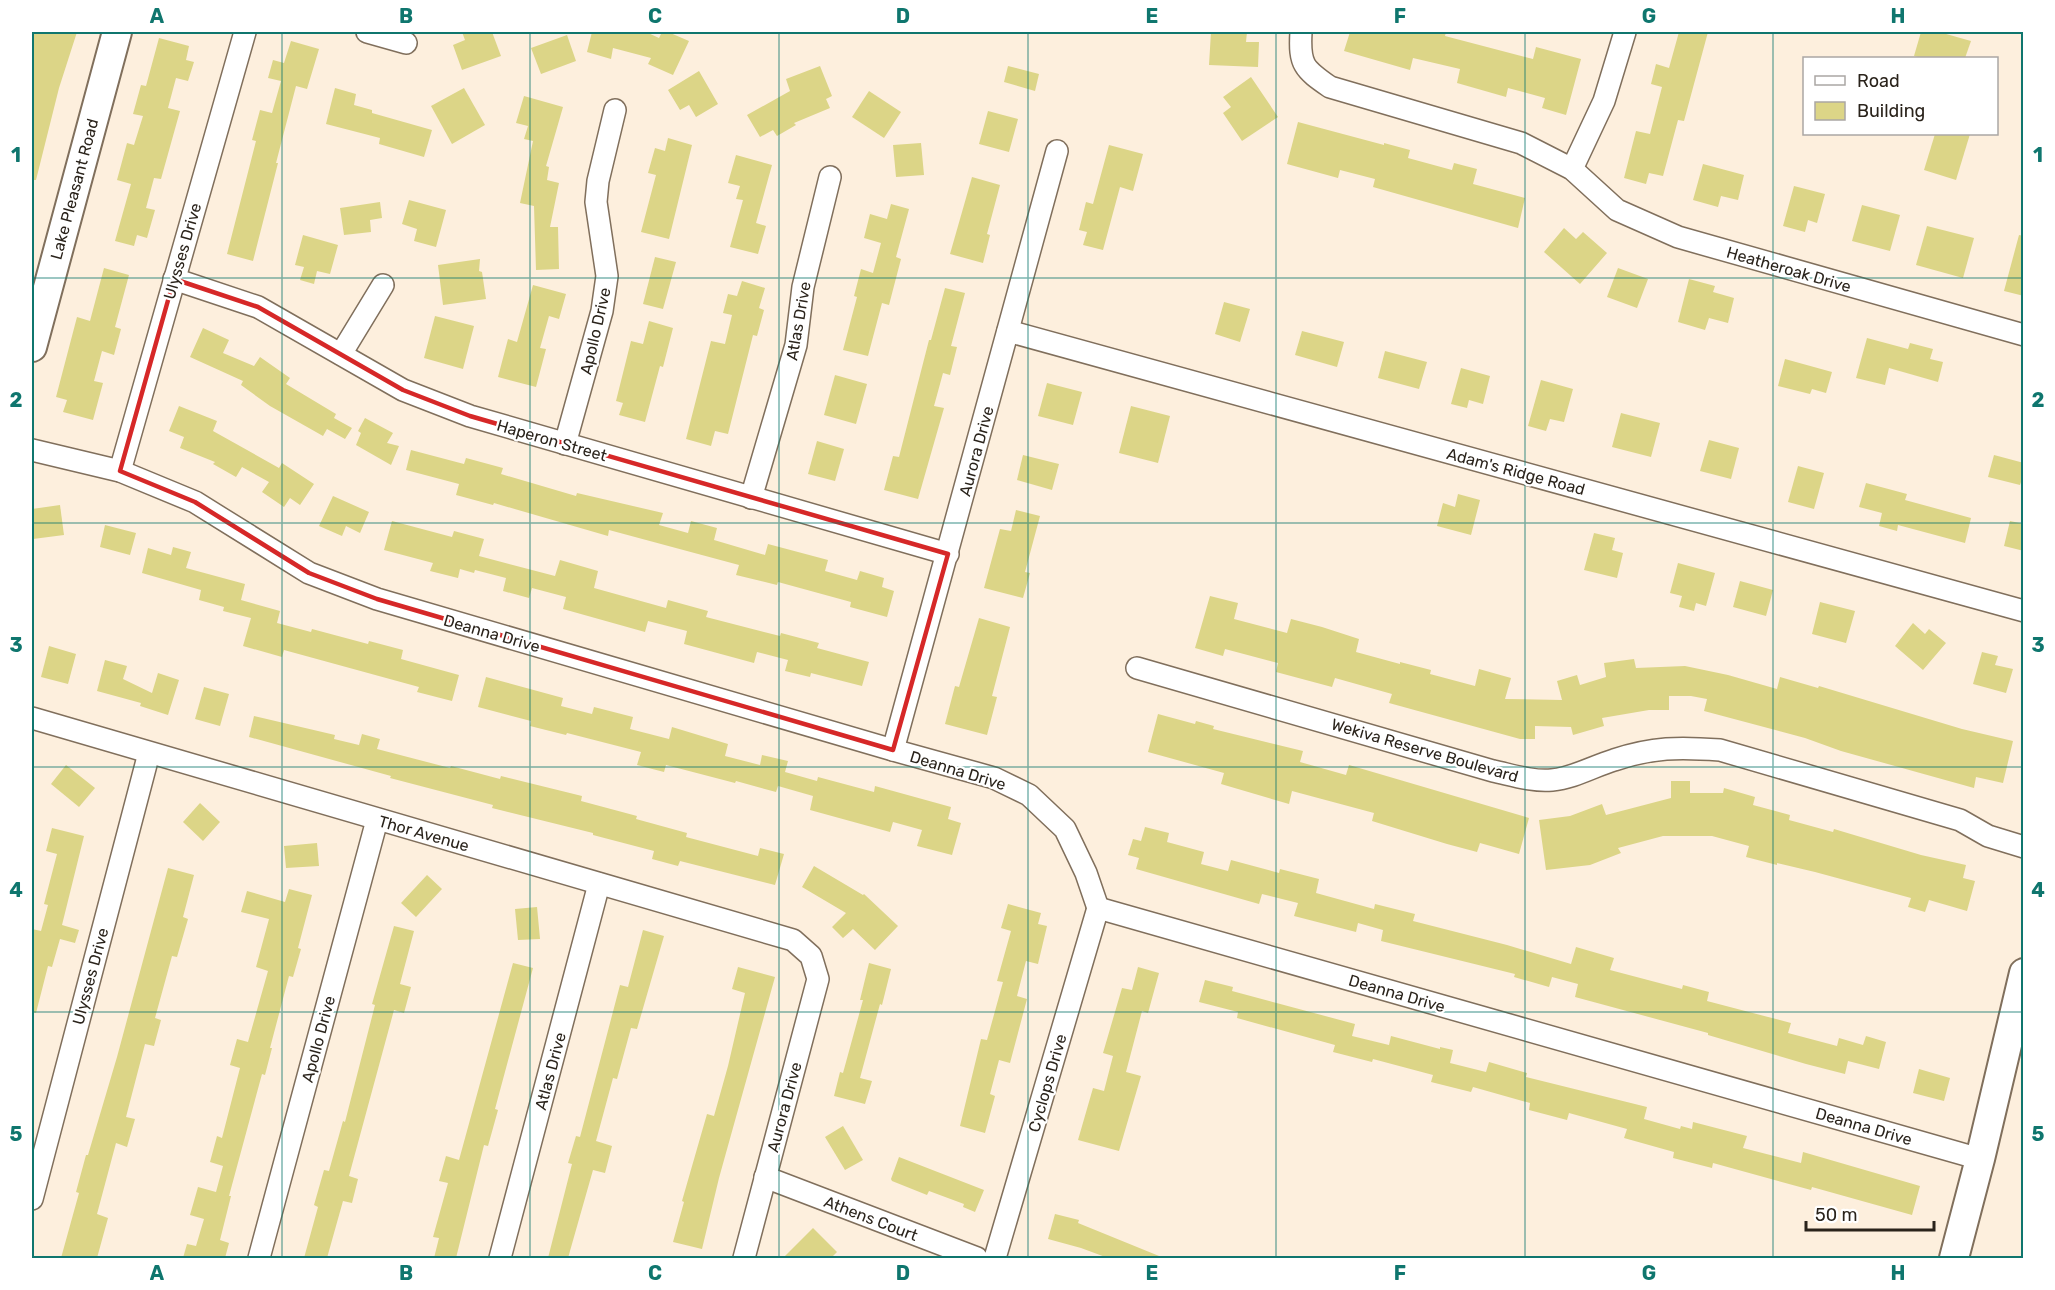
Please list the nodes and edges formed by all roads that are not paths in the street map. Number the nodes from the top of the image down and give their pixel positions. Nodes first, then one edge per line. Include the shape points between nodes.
1 (117, 32) edge
2 (245, 32) edge
3 (367, 32) edge
4 (1301, 32) edge
5 (1625, 32) edge
6 (406, 43) dead end
7 (615, 110) dead end
8 (1057, 151) dead end
9 (1572, 169) junction
10 (830, 177) dead end
11 (174, 279) junction
12 (383, 285) dead end
13 (1008, 331) junction
14 (2024, 335) edge
15 (32, 347) edge
16 (341, 354) junction
17 (565, 444) junction
18 (32, 450) edge
19 (120, 471) junction
20 (752, 498) junction
21 (948, 554) junction
22 (2024, 611) edge
23 (1137, 668) dead end
24 (32, 718) edge
25 (893, 750) junction
26 (149, 753) junction
27 (377, 820) junction
28 (2024, 847) edge
29 (599, 884) junction
30 (1098, 908) junction
31 (811, 956) joint
32 (2024, 973) edge
33 (2014, 1052) edge
34 (1980, 1160) junction
35 (765, 1177) junction
36 (32, 1199) edge
37 (259, 1258) edge
38 (500, 1258) edge
39 (744, 1258) edge
40 (977, 1258) edge
41 (995, 1258) edge
42 (1954, 1258) edge

1 - 15 street, Lake Pleasant Road
2 - 11 street, Ulysses Drive
3 - 6 street
4 - 9 street, Heatheroak Drive via 1300,50 1307,71 1330,87 1521,143
5 - 9 street via 1604,101
7 - 17 street, Apollo Drive via 596,202 607,276 602,311
8 - 13 street, Aurora Drive
9 - 14 street, Heatheroak Drive via 1617,210 1678,237
10 - 20 street, Atlas Drive via 803,287 796,345
11 - 16 street, Haperon Street via 258,307
11 - 19 street, Ulysses Drive
12 - 16 street
13 - 21 street, Aurora Drive
13 - 22 street, Adam's Ridge Road
16 - 17 street, Haperon Street via 403,390 471,416
17 - 20 street, Haperon Street
18 - 19 street, Deanna Drive
19 - 25 street, Deanna Drive via 195,502 309,573 377,599
20 - 21 street, Haperon Street
21 - 25 street, Aurora Drive
23 - 28 street, Wekiva Reserve Boulevard via 1527,778 1552,780 1580,774 1648,750 1720,750 1960,820 1988,836
24 - 26 street, Thor Avenue
25 - 30 street, Deanna Drive via 994,778 1029,795 1065,829
26 - 27 street, Thor Avenue
26 - 36 street, Ulysses Drive
27 - 29 street, Thor Avenue
27 - 37 street, Apollo Drive
29 - 31 street, Thor Avenue via 793,940
29 - 38 street, Atlas Drive
30 - 34 street, Deanna Drive
30 - 41 street, Cyclops Drive
31 - 35 street, Aurora Drive via 818,979
32 - 33 street
33 - 34 street
34 - 42 street
35 - 39 street, Aurora Drive
35 - 40 street, Athens Court

